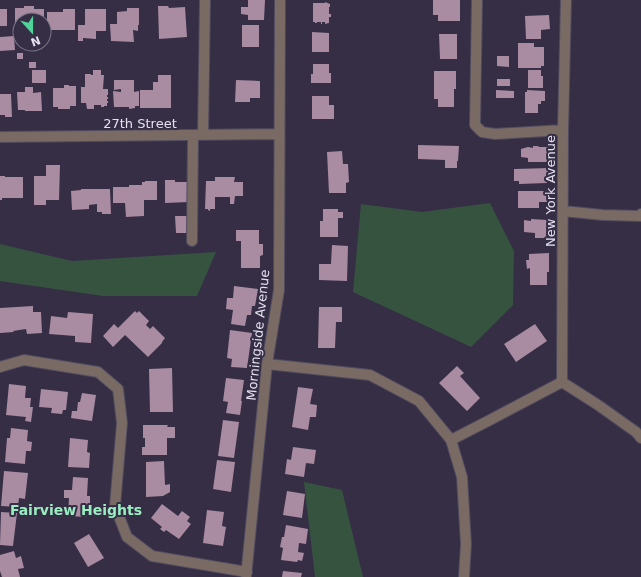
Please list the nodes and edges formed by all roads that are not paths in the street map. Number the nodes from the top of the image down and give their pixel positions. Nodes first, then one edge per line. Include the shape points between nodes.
1 (205, 0) edge
2 (280, 0) edge
3 (477, 0) edge
4 (566, 0) edge
5 (564, 130) junction
6 (279, 134) junction
7 (192, 135) junction
8 (203, 135) junction
9 (0, 137) edge
10 (563, 211) junction
11 (641, 214) edge
12 (192, 241) dead end
13 (267, 364) junction
14 (0, 367) edge
15 (562, 382) junction
16 (641, 438) edge
17 (451, 440) junction
18 (246, 575) edge
19 (464, 577) edge

1 - 8 street
2 - 6 street, Morningside Avenue
3 - 5 street via 475,125 482,132 495,134
4 - 5 street, New York Avenue
5 - 10 street, New York Avenue
6 - 8 street, 27th Street
6 - 13 street, Morningside Avenue via 279,290
7 - 8 street, 27th Street
7 - 9 street, 27th Street
7 - 12 street
10 - 11 street via 603,215
10 - 15 street, New York Avenue
13 - 17 street via 370,375 419,401
13 - 18 street, Morningside Avenue
14 - 18 street via 24,360 98,372 118,389 122,423 115,506 126,537 152,556
15 - 16 street via 624,423
15 - 17 street
17 - 19 street via 462,477 466,544

